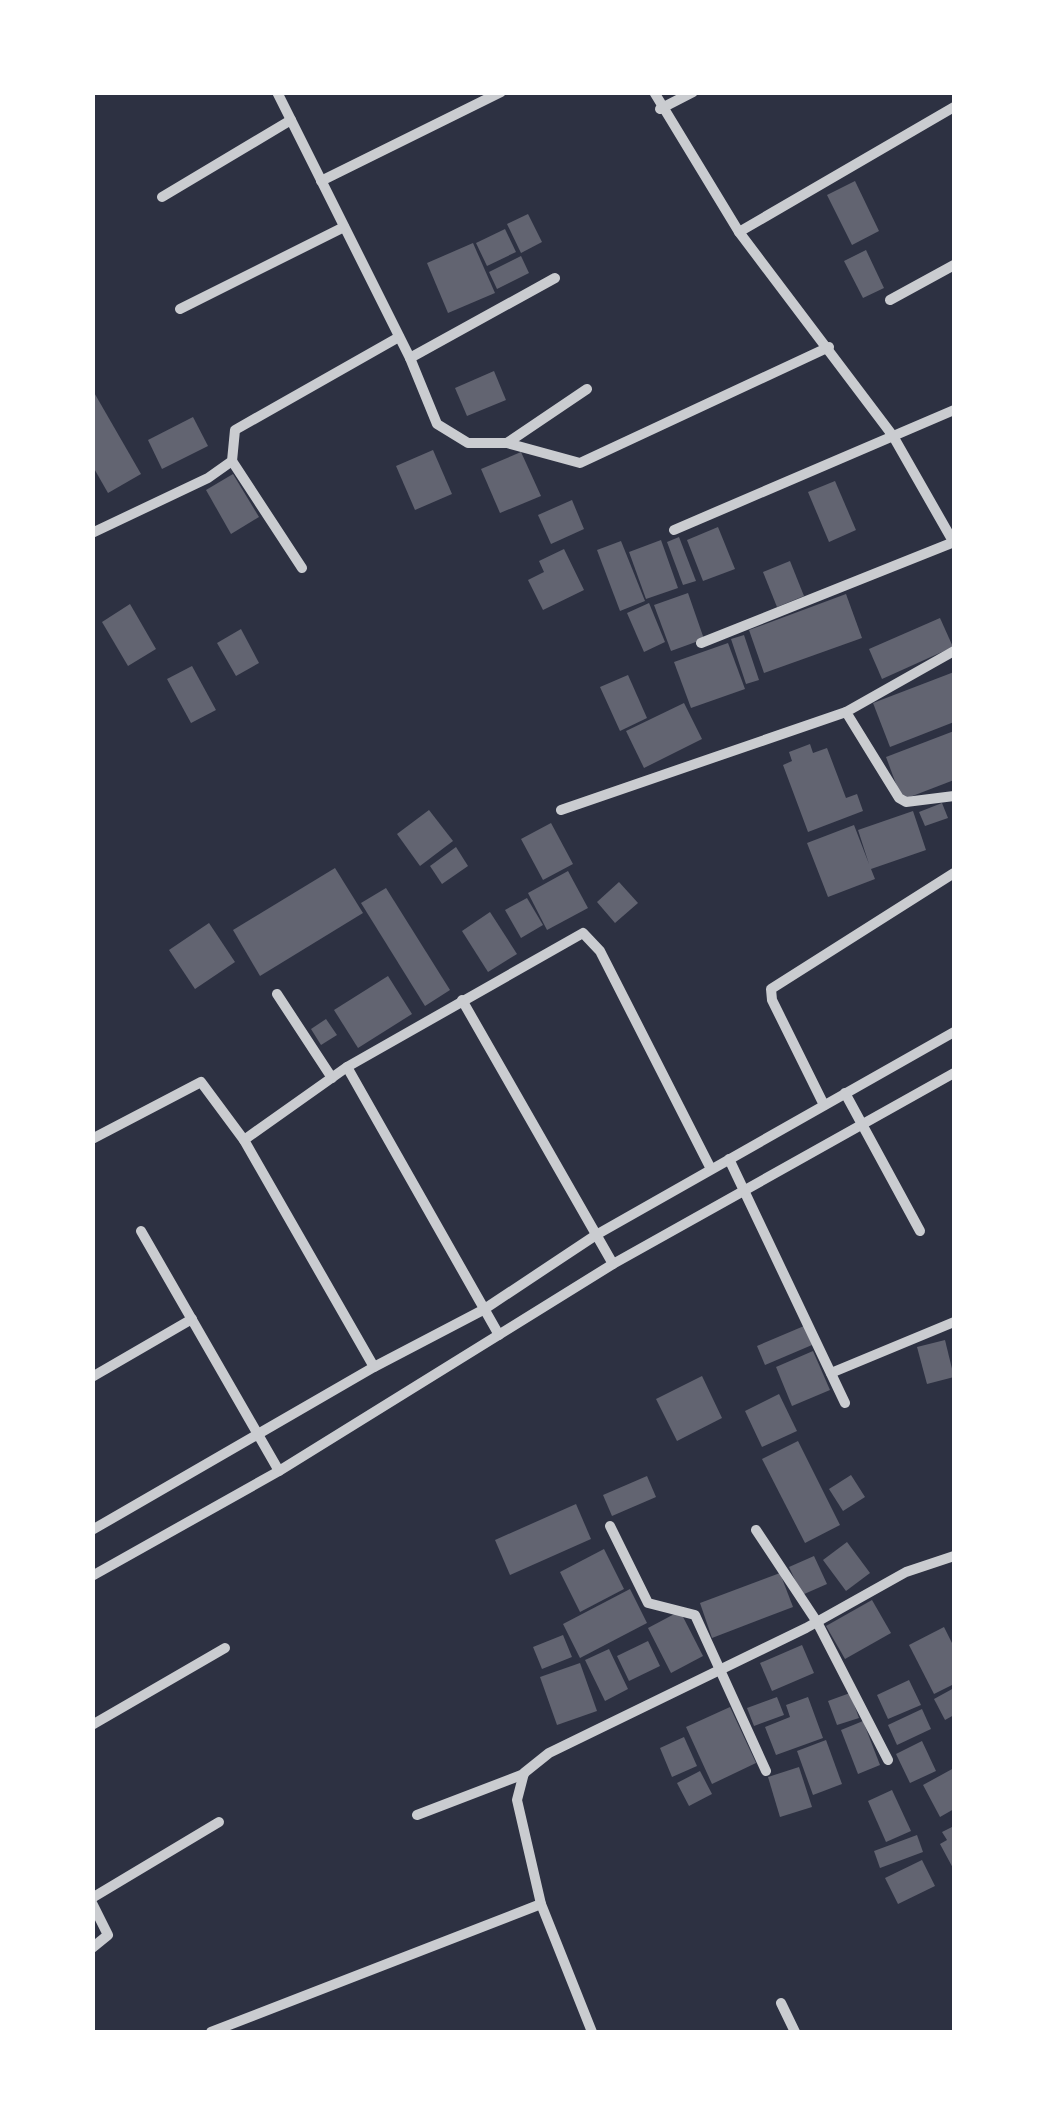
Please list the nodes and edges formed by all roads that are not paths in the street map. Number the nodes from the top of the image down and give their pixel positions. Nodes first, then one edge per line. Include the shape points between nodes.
1 (278, 92) edge
2 (501, 92) edge
3 (654, 92) edge
4 (693, 92) edge
5 (954, 108) edge
6 (660, 109) junction
7 (291, 120) junction
8 (321, 181) junction
9 (162, 197) dead end
10 (344, 227) junction
11 (739, 232) junction
12 (954, 265) edge
13 (555, 278) dead end
14 (890, 300) dead end
15 (180, 309) dead end
16 (399, 337) junction
17 (829, 347) junction
18 (410, 358) junction
19 (587, 389) dead end
20 (954, 410) edge
21 (893, 436) junction
22 (507, 443) junction
23 (232, 461) junction
24 (674, 530) dead end
25 (92, 533) edge
26 (954, 542) edge
27 (302, 568) dead end
28 (700, 642) dead end
29 (954, 651) edge
30 (846, 712) junction
31 (954, 796) edge
32 (561, 810) dead end
33 (954, 873) edge
34 (276, 994) dead end
35 (462, 1000) junction
36 (954, 1032) edge
37 (347, 1068) junction
38 (954, 1073) edge
39 (332, 1078) junction
40 (845, 1093) junction
41 (824, 1105) junction
42 (863, 1127) junction
43 (92, 1139) edge
44 (244, 1140) junction
45 (730, 1159) junction
46 (711, 1169) junction
47 (744, 1194) junction
48 (140, 1231) dead end
49 (920, 1231) dead end
50 (596, 1236) junction
51 (614, 1264) junction
52 (484, 1310) junction
53 (192, 1320) junction
54 (954, 1322) edge
55 (498, 1335) junction
56 (374, 1367) junction
57 (831, 1373) junction
58 (92, 1377) edge
59 (845, 1404) dead end
60 (258, 1436) junction
61 (279, 1471) junction
62 (610, 1526) dead end
63 (92, 1530) edge
64 (756, 1530) dead end
65 (954, 1556) edge
66 (92, 1576) edge
67 (817, 1622) junction
68 (225, 1648) dead end
69 (721, 1670) junction
70 (92, 1725) edge
71 (888, 1760) dead end
72 (766, 1771) dead end
73 (524, 1773) junction
74 (417, 1815) dead end
75 (219, 1822) dead end
76 (92, 1901) edge
77 (541, 1904) junction
78 (92, 1948) edge
79 (780, 2002) dead end
80 (215, 2030) edge
81 (592, 2032) edge
82 (795, 2032) edge

1 - 7 street
2 - 8 street
3 - 6 street
4 - 6 street
5 - 11 street
6 - 11 street
7 - 8 street
7 - 9 street
8 - 10 street
10 - 15 street
10 - 16 street
11 - 17 street
12 - 14 street
13 - 18 street
16 - 18 street
16 - 23 street via 235,430
17 - 21 street
17 - 22 street via 580,463
18 - 22 street via 437,424 468,443
19 - 22 street
20 - 21 street
21 - 24 street
21 - 26 street
23 - 25 street
23 - 27 street
26 - 28 street
29 - 30 street
30 - 31 street via 899,798
30 - 32 street
33 - 41 street via 771,989
34 - 39 street
35 - 37 street
35 - 46 street via 583,933 600,951
35 - 50 street
36 - 40 street
37 - 39 street
37 - 52 street
38 - 42 street
39 - 44 street
40 - 41 street
40 - 42 street
41 - 45 street
42 - 47 street
42 - 49 street
43 - 44 street via 197,1082
44 - 56 street
45 - 46 street
45 - 47 street
46 - 50 street
47 - 51 street
47 - 57 street
48 - 53 street
50 - 51 street
50 - 52 street
51 - 55 street
52 - 55 street
52 - 56 street
53 - 58 street
53 - 60 street
54 - 57 street
55 - 61 street
56 - 60 street
57 - 59 street
60 - 61 street
60 - 63 street
61 - 66 street
62 - 69 street via 648,1603 694,1615
64 - 67 street
65 - 67 street via 906,1572
67 - 69 street
67 - 71 street
68 - 70 street
69 - 72 street
69 - 73 street via 549,1752
73 - 74 street
73 - 77 street via 518,1800
75 - 76 street
76 - 78 street via 108,1934
77 - 80 street
77 - 81 street
79 - 82 street

